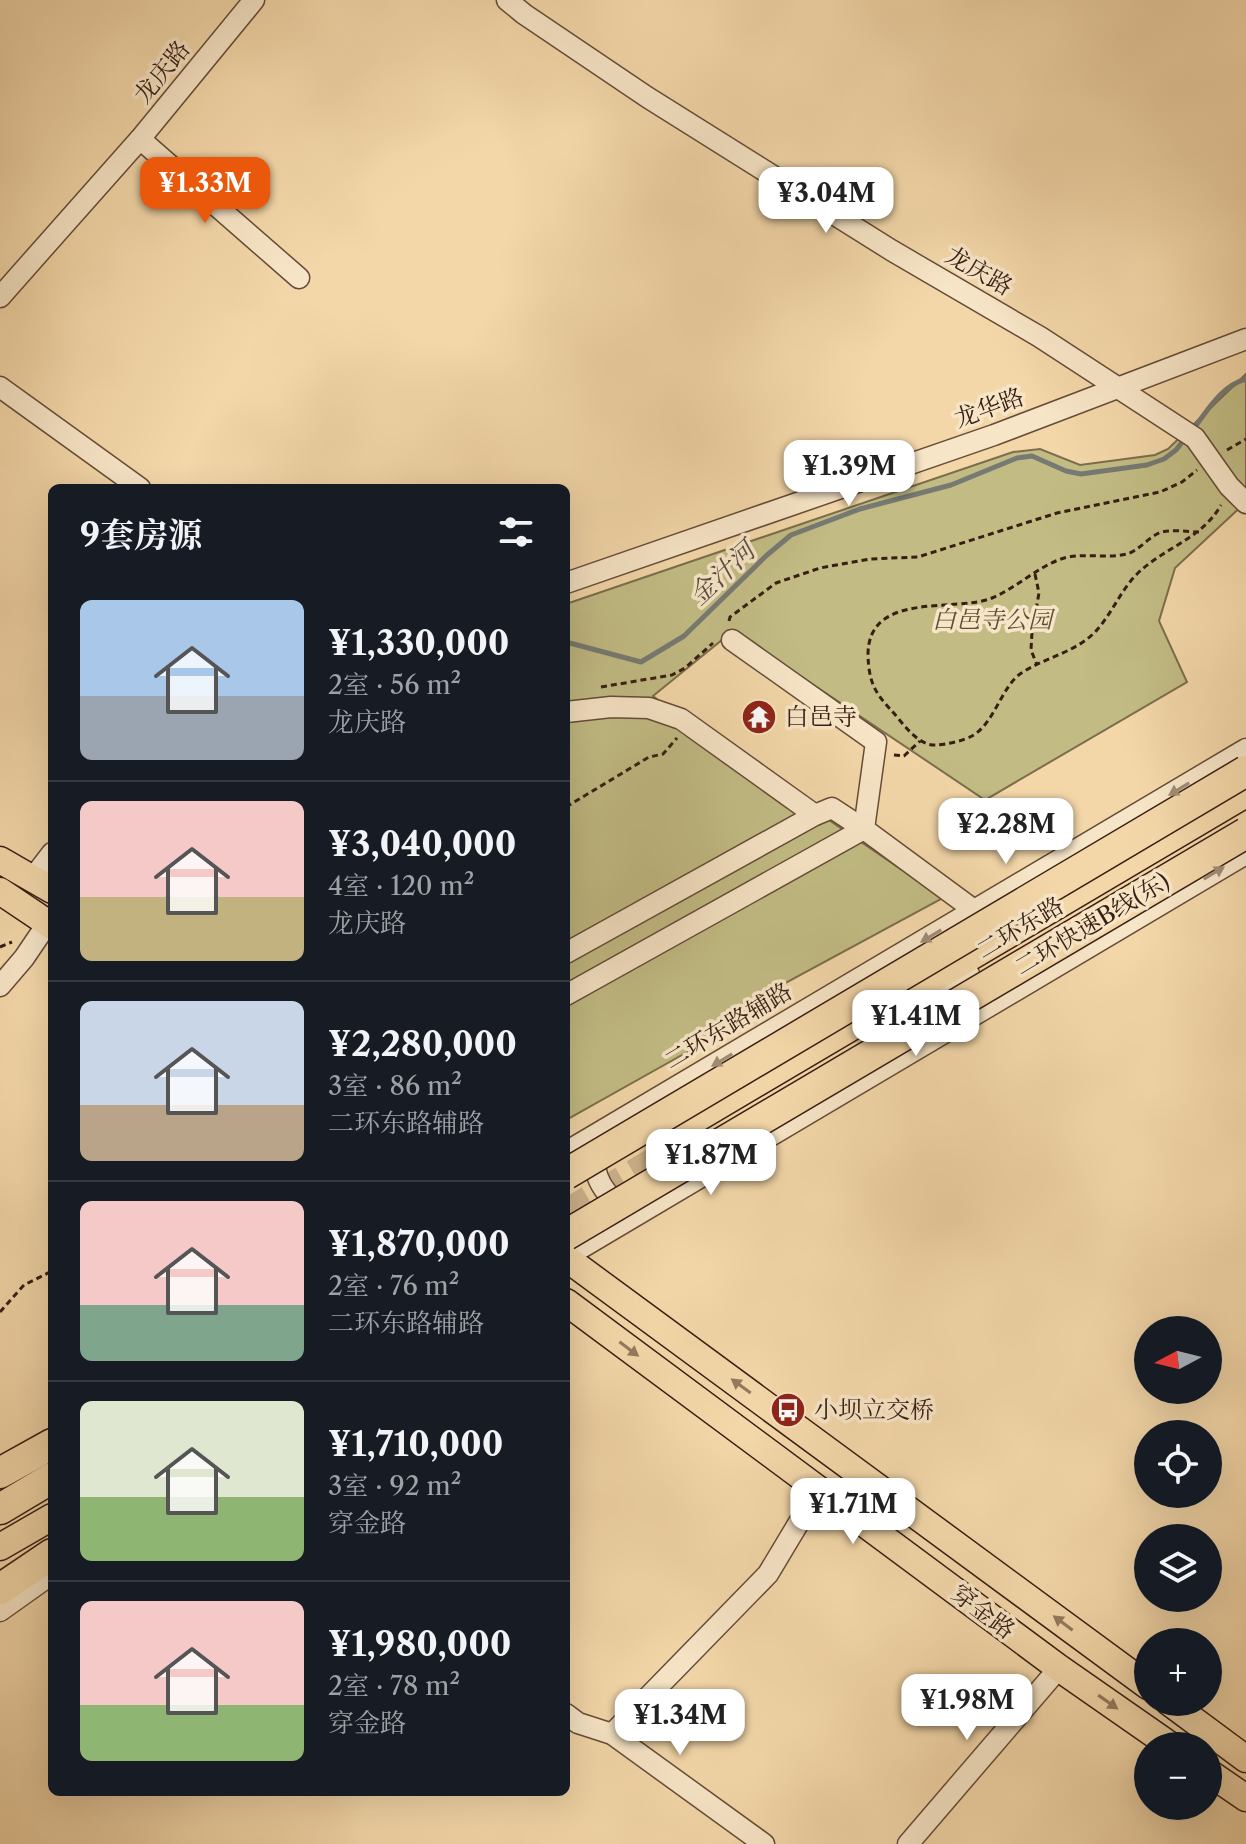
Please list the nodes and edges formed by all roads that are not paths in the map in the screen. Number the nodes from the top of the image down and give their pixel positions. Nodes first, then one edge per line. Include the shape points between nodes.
1 (254, 0) edge
2 (507, 0) edge
3 (140, 139) junction
4 (299, 278) dead end
5 (0, 297) edge
6 (1246, 339) edge
7 (0, 387) edge
8 (1117, 389) junction
9 (134, 484) edge
10 (1246, 503) edge
11 (570, 582) edge
12 (725, 635) road end
13 (570, 712) edge
14 (1246, 749) edge
15 (1246, 771) edge
16 (1246, 794) edge
17 (1246, 809) edge
18 (815, 815) junction
19 (864, 829) junction
20 (1246, 833) edge
21 (1246, 854) edge
22 (0, 860) edge
23 (42, 884) edge
24 (0, 891) edge
25 (974, 910) junction
26 (48, 924) edge
27 (48, 928) edge
28 (570, 951) edge
29 (965, 968) junction
30 (0, 986) edge
31 (570, 993) edge
32 (789, 1020) junction
33 (834, 1099) junction
34 (614, 1123) junction
35 (674, 1140) tunnel mouth
36 (570, 1150) edge
37 (570, 1172) edge
38 (659, 1202) junction
39 (570, 1233) edge
40 (570, 1256) edge
41 (570, 1261) edge
42 (570, 1305) edge
43 (48, 1443) edge
44 (4, 1467) edge
45 (48, 1480) edge
46 (819, 1489) junction
47 (48, 1503) edge
48 (0, 1509) edge
49 (48, 1519) edge
50 (0, 1532) edge
51 (48, 1542) edge
52 (0, 1547) edge
53 (48, 1557) edge
54 (0, 1571) edge
55 (48, 1577) edge
56 (0, 1589) edge
57 (0, 1611) edge
58 (1059, 1668) junction
59 (1134, 1676) edge
60 (1188, 1716) edge
61 (570, 1717) edge
62 (1151, 1732) edge
63 (612, 1734) junction
64 (1246, 1759) edge
65 (1222, 1782) edge
66 (1246, 1798) edge
67 (764, 1844) edge
68 (908, 1844) edge

1 - 3 street, 龙庆路
2 - 8 street, 龙庆路 via 647,97
3 - 4 street
3 - 5 street, 龙庆路
6 - 8 street, 龙华路
7 - 9 street
8 - 10 street, 龙庆路 via 1195,438
8 - 11 street, 龙华路
12 - 19 street via 876,742
13 - 18 street via 649,708 681,719
14 -> 25 street, 二环东路辅路
15 - 37 highway, bridge
16 - 29 main road, 二环东路
17 - 29 main road, 二环东路
18 - 19 street via 832,808
18 - 28 street
19 - 25 street
19 - 31 street
20 - 39 highway, 二环快速B线(东), bridge
33 -> 21 street
22 - 23 main road
24 - 26 main road
25 -> 32 street, 二环东路辅路
27 - 30 street
29 - 32 street via 848,993
29 - 33 street via 881,1063
29 - 35 main road, 二环东路
32 -> 34 street, 二环东路辅路
33 - 38 street
34 - 36 street, 二环东路辅路
34 - 38 street via 596,1145 599,1180 623,1205 640,1208
38 - 40 street
59 -> 41 main road, 穿金路
42 -> 46 main road, 穿金路
43 - 44 highway
45 - 48 highway
46 - 58 main road, 穿金路
46 - 63 street via 768,1574
47 - 50 main road
49 - 52 main road
51 - 54 highway
53 - 56 highway
55 - 57 street
58 -> 62 main road, 穿金路
58 - 68 street
60 - 64 main road
61 - 63 street
63 - 67 street
65 - 66 main road

